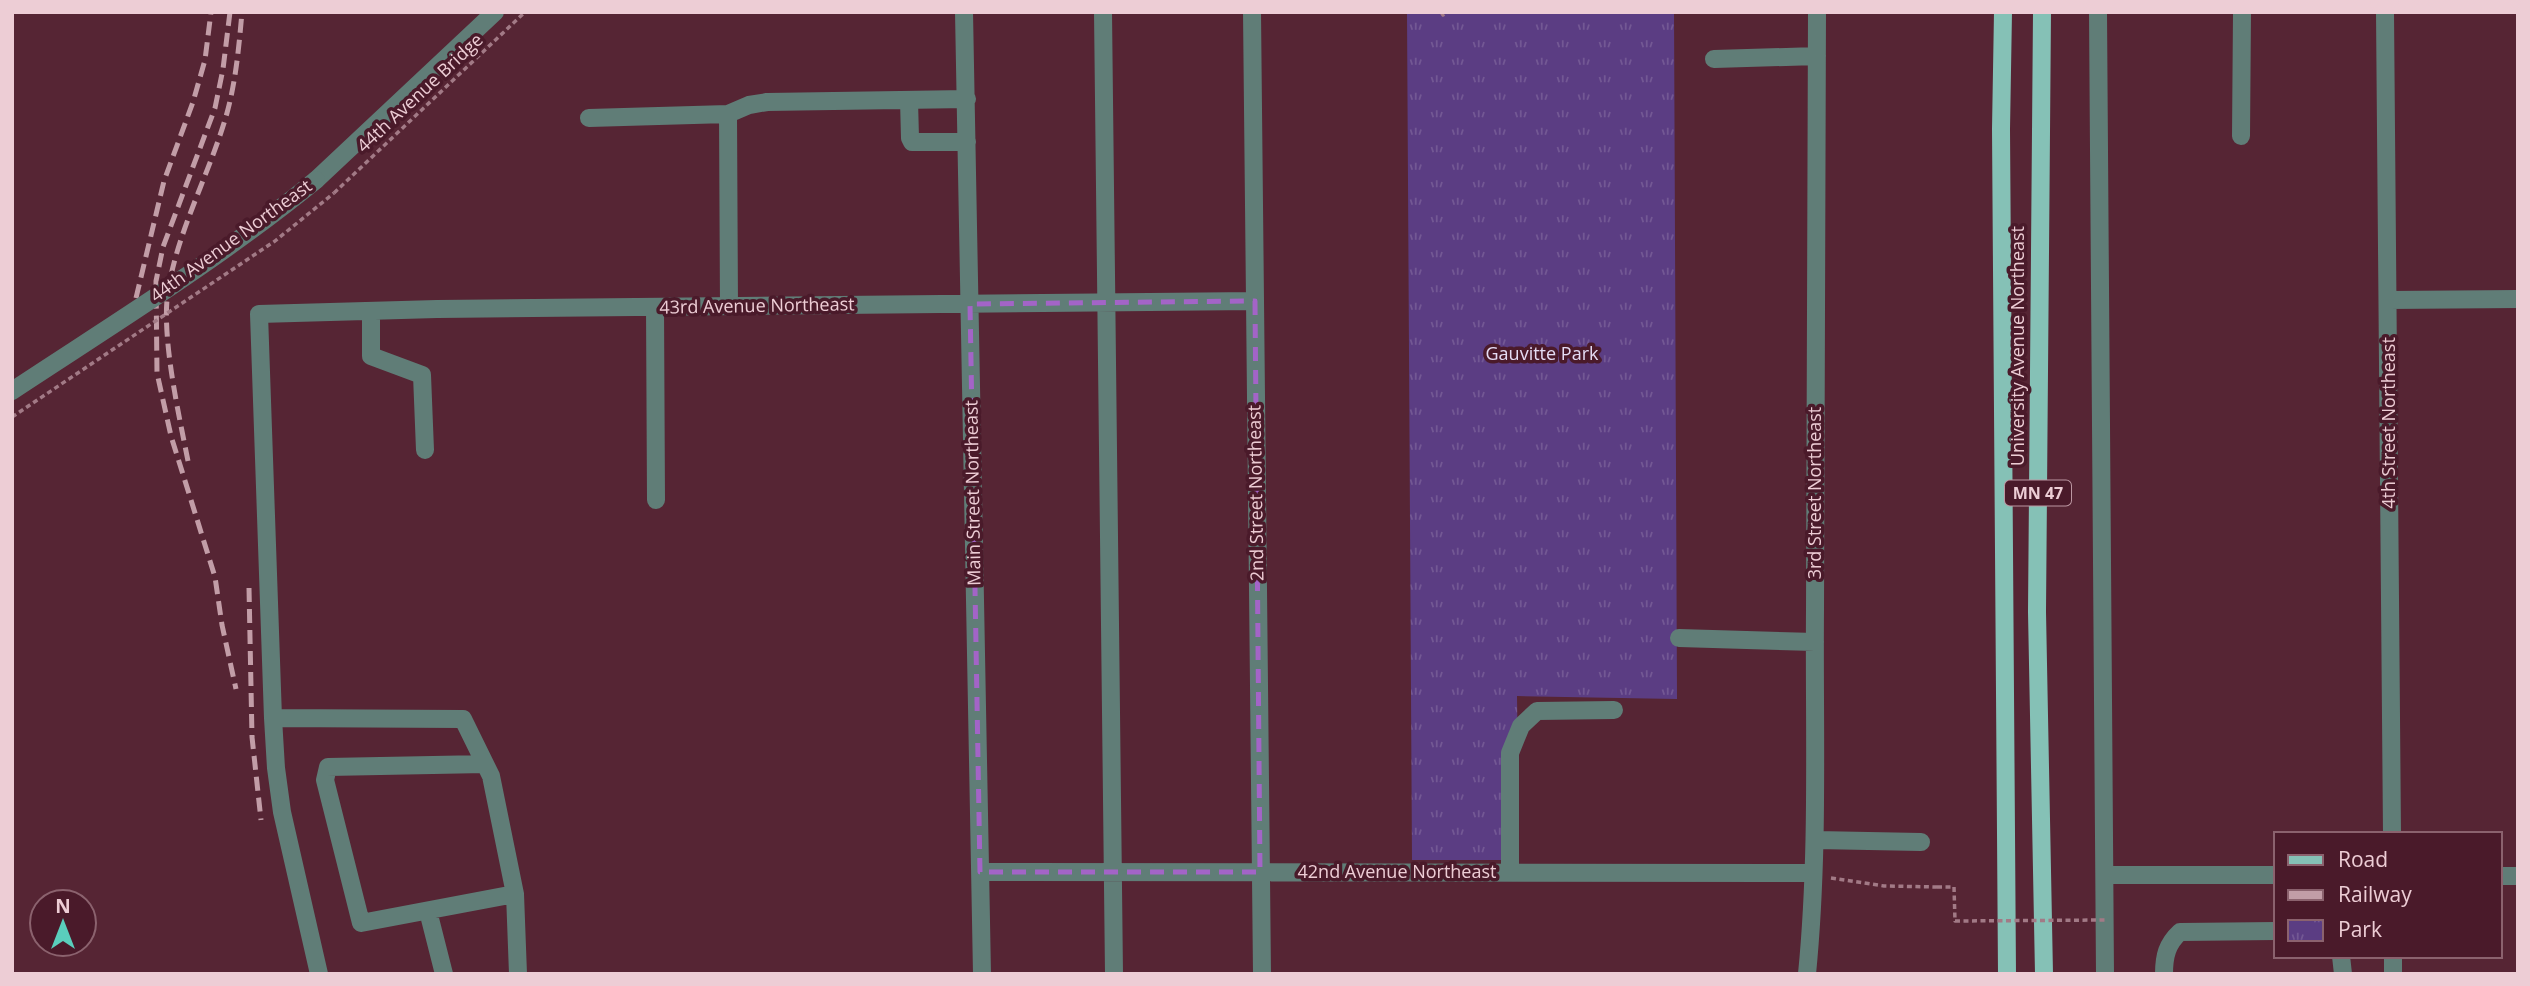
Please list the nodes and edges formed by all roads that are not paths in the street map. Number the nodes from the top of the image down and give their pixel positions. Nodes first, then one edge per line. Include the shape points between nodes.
1 (495, 12) edge
2 (964, 12) edge
3 (1103, 12) edge
4 (1252, 12) edge
5 (1817, 12) edge
6 (2003, 12) edge
7 (2042, 12) edge
8 (2098, 12) edge
9 (2242, 12) edge
10 (2385, 12) edge
11 (1817, 56) junction
12 (1714, 59) dead end
13 (967, 99) junction
14 (909, 100) junction
15 (728, 114) junction
16 (589, 118) dead end
17 (2241, 136) dead end
18 (967, 142) junction
19 (2518, 299) edge
20 (2388, 300) junction
21 (1255, 301) junction
22 (1106, 303) junction
23 (970, 304) junction
24 (655, 307) junction
25 (729, 307) junction
26 (371, 311) junction
27 (12, 391) edge
28 (425, 450) dead end
29 (656, 500) dead end
30 (1679, 638) dead end
31 (1815, 642) junction
32 (1614, 710) dead end
33 (273, 718) junction
34 (485, 764) junction
35 (2392, 832) edge
36 (1816, 840) junction
37 (1921, 842) dead end
38 (980, 872) junction
39 (1113, 872) junction
40 (1260, 872) junction
41 (1510, 872) junction
42 (1813, 873) junction
43 (2105, 875) junction
44 (2274, 875) edge
45 (515, 894) junction
46 (428, 911) junction
47 (2274, 931) edge
48 (319, 974) edge
49 (444, 974) edge
50 (518, 974) edge
51 (982, 974) edge
52 (1114, 974) edge
53 (1262, 974) edge
54 (1807, 974) edge
55 (2007, 974) edge
56 (2044, 974) edge
57 (2105, 974) edge
58 (2164, 974) edge

1 - 27 street, 44th Avenue Northeast, bridge via 276,212
2 - 13 street, Main Street Northeast
3 - 22 street
4 - 21 street, 2nd Street Northeast
5 - 11 street, 3rd Street Northeast
6 - 55 main road, University Avenue Northeast / MN 47
7 - 56 main road, University Avenue Northeast / MN 47 via 2037,612
8 - 43 street
9 - 17 street
10 - 20 street, 4th Street Northeast
11 - 12 street
11 - 31 street, 3rd Street Northeast
13 - 14 street
13 - 18 street, Main Street Northeast
14 - 15 street via 767,102
14 - 18 street via 912,142
15 - 16 street
15 - 25 street
18 - 23 street, Main Street Northeast
19 - 20 street
20 - 35 street, 4th Street Northeast
21 - 22 street, 43rd Avenue Northeast
21 - 40 street, 2nd Street Northeast
22 - 23 street, 43rd Avenue Northeast
22 - 39 street
23 - 25 street, 43rd Avenue Northeast
23 - 38 street, Main Street Northeast
24 - 25 street, 43rd Avenue Northeast
24 - 26 street, 43rd Avenue Northeast
24 - 29 street
26 - 28 street via 371,356 422,375
26 - 33 street, 43rd Avenue Northeast via 259,314
30 - 31 street
31 - 36 street, 3rd Street Northeast
32 - 41 street via 1537,711 1521,726 1510,753
33 - 34 street via 463,719
33 - 48 street via 282,812
34 - 45 street
34 - 46 street via 328,767 325,780 362,923
36 - 37 street
36 - 42 street, 3rd Street Northeast
38 - 39 street, 42nd Avenue Northeast
38 - 51 street, Main Street Northeast
39 - 40 street, 42nd Avenue Northeast
39 - 52 street
40 - 41 street, 42nd Avenue Northeast
40 - 53 street, 2nd Street Northeast
41 - 42 street, 42nd Avenue Northeast
42 - 54 street, 3rd Street Northeast
43 - 44 street
43 - 57 street
45 - 46 street
45 - 50 street
46 - 49 street
47 - 58 street via 2180,932 2170,941

